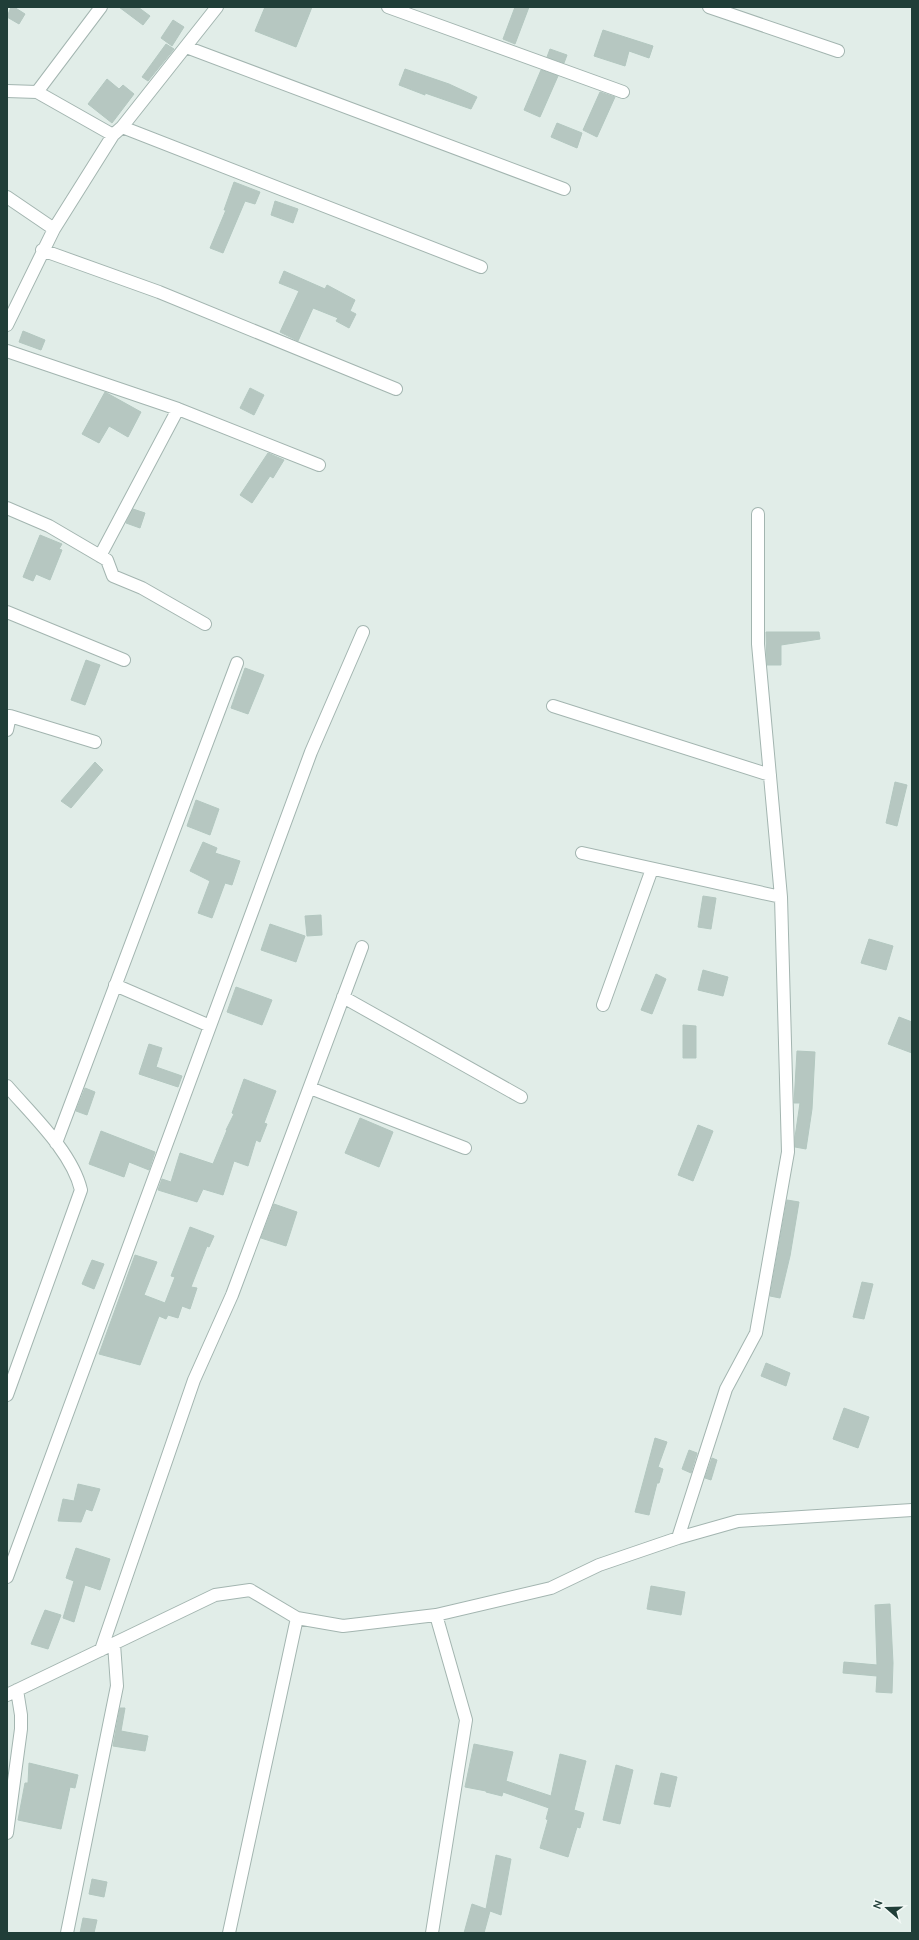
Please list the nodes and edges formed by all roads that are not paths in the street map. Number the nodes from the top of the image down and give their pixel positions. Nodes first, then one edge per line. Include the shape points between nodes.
1 (101, 7) edge
2 (217, 7) edge
3 (388, 7) edge
4 (709, 7) edge
5 (186, 47) junction
6 (838, 51) dead end
7 (7, 91) edge
8 (37, 92) junction
9 (623, 92) dead end
10 (122, 127) junction
11 (113, 135) junction
12 (564, 189) dead end
13 (7, 197) edge
14 (54, 228) junction
15 (42, 250) junction
16 (481, 267) dead end
17 (7, 325) edge
18 (7, 351) edge
19 (396, 389) dead end
20 (178, 409) junction
21 (319, 465) dead end
22 (7, 508) edge
23 (758, 514) dead end
24 (100, 556) junction
25 (7, 612) edge
26 (205, 624) dead end
27 (363, 632) dead end
28 (124, 660) dead end
29 (237, 663) dead end
30 (553, 706) dead end
31 (8, 716) edge
32 (7, 730) edge
33 (95, 742) dead end
34 (770, 775) junction
35 (582, 853) dead end
36 (652, 869) junction
37 (780, 897) junction
38 (362, 947) dead end
39 (116, 985) junction
40 (343, 997) junction
41 (603, 1005) dead end
42 (210, 1026) junction
43 (7, 1086) edge
44 (310, 1088) junction
45 (521, 1097) dead end
46 (56, 1143) junction
47 (465, 1148) dead end
48 (7, 1395) edge
49 (912, 1510) edge
50 (678, 1538) junction
51 (7, 1577) edge
52 (436, 1615) junction
53 (297, 1618) junction
54 (114, 1644) junction
55 (101, 1650) junction
56 (12, 1693) edge
57 (7, 1833) edge
58 (67, 1933) edge
59 (229, 1933) edge
60 (432, 1933) edge

1 - 8 street
2 - 5 street
3 - 9 street
4 - 6 street
5 - 10 street
5 - 12 street
7 - 8 street
8 - 11 street
10 - 11 street
10 - 16 street
11 - 14 street
13 - 14 street
14 - 15 street
15 - 17 street
15 - 19 street via 159,292
18 - 20 street
20 - 21 street
20 - 24 street
22 - 24 street via 49,526
23 - 34 street via 758,644
24 - 26 street via 107,560 113,576 142,588
25 - 28 street
27 - 42 street via 311,752
29 - 39 street
30 - 34 street
31 - 32 street
31 - 33 street
34 - 37 street
35 - 36 street
36 - 37 street
36 - 41 street
37 - 50 street via 788,1152 756,1333 726,1389
38 - 40 street
39 - 42 street
39 - 46 street
40 - 44 street
40 - 45 street
42 - 51 street
43 - 46 street
44 - 47 street
44 - 55 street via 232,1295 194,1380
46 - 48 street via 78,1177 81,1190
49 - 50 street via 738,1521
50 - 52 street via 599,1565 551,1588
52 - 53 street via 343,1626
52 - 60 street via 466,1720
53 - 54 street via 250,1590 215,1595
53 - 59 street
54 - 55 street
54 - 58 street via 117,1686
55 - 56 street
56 - 57 street via 21,1715 21,1729

